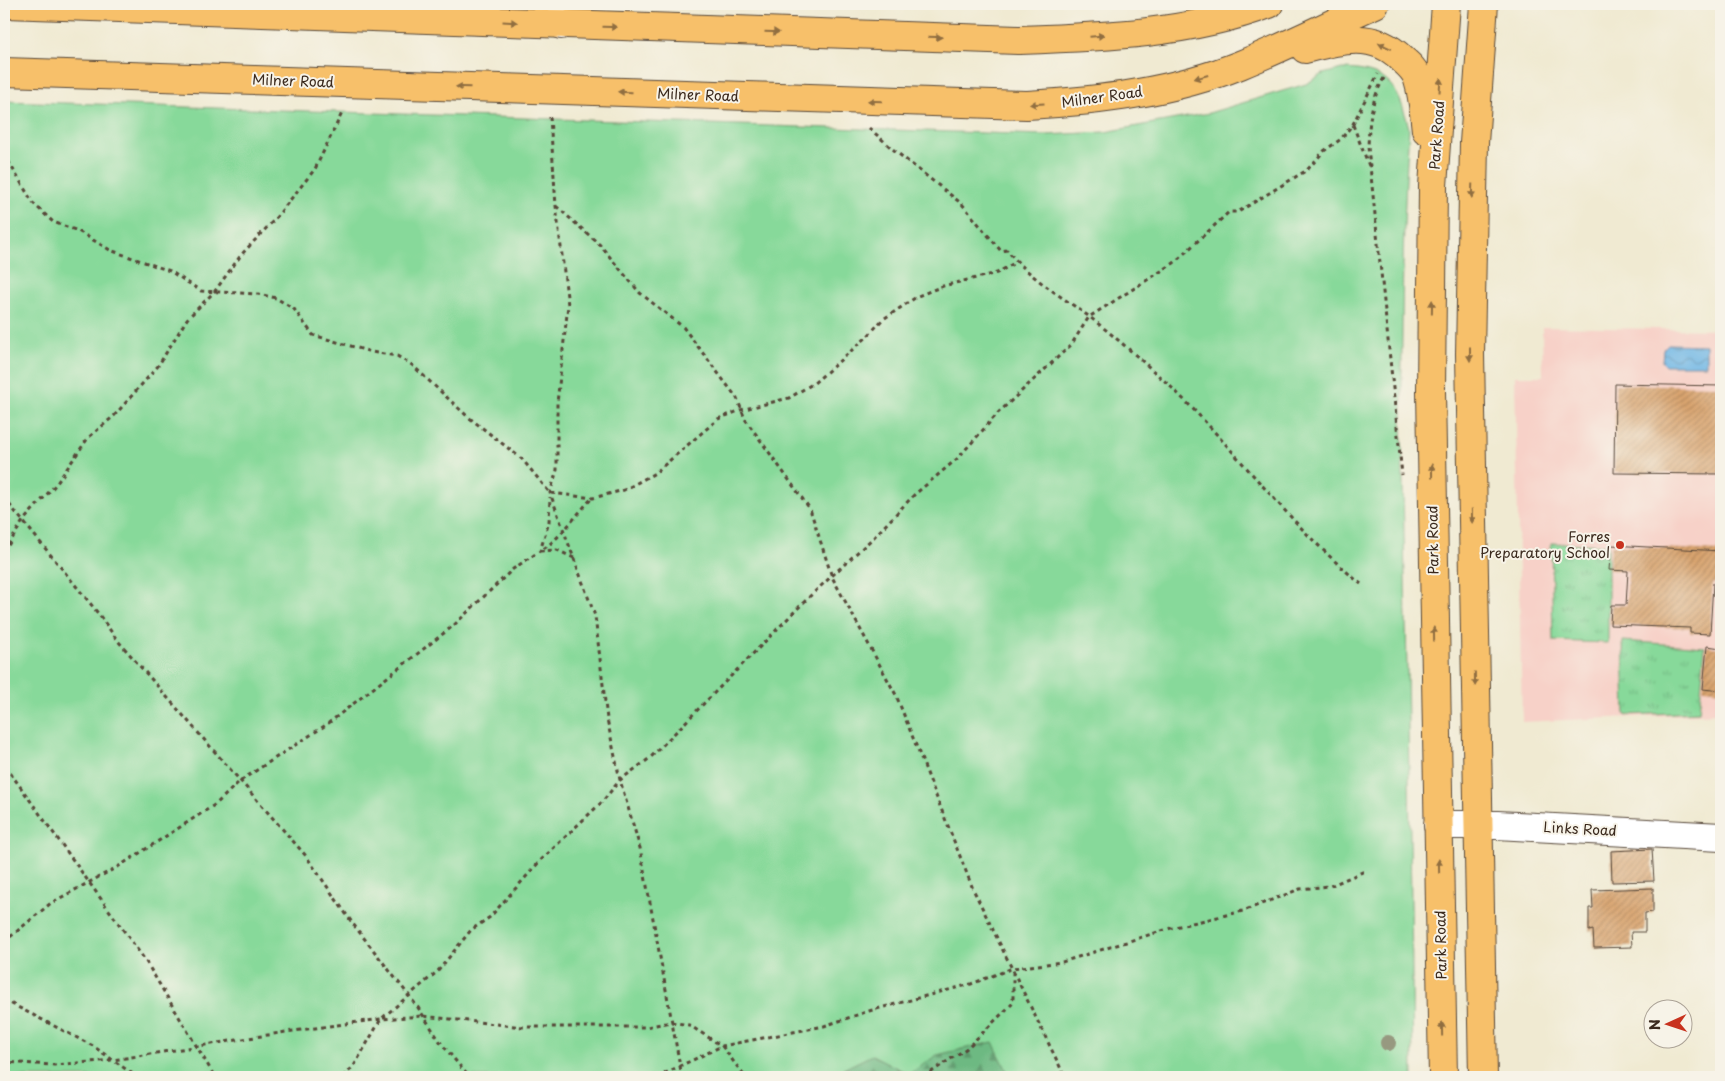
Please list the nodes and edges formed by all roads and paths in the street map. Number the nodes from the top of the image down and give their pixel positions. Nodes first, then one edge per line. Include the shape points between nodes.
1 (6, 4) edge
2 (487, 4) edge
3 (1269, 4) edge
4 (1375, 4) edge
5 (1446, 4) edge
6 (1484, 4) edge
7 (556, 14) edge
8 (458, 19) junction
9 (1238, 66) junction
10 (1381, 70) dead end
11 (4, 72) edge
12 (345, 106) dead end
13 (550, 113) dead end
14 (864, 123) dead end
15 (1353, 124) junction
16 (4, 154) edge
17 (1371, 170) dead end
18 (1433, 186) junction
19 (556, 206) junction
20 (1016, 262) junction
21 (215, 291) junction
22 (1089, 317) junction
23 (741, 410) junction
24 (550, 493) junction
25 (4, 498) edge
26 (592, 498) junction
27 (23, 521) junction
28 (563, 528) junction
29 (4, 552) edge
30 (540, 552) junction
31 (575, 559) junction
32 (832, 577) junction
33 (1361, 584) dead end
34 (4, 768) edge
35 (620, 780) junction
36 (240, 781) junction
37 (1438, 826) junction
38 (1478, 826) junction
39 (1721, 837) edge
40 (1366, 870) dead end
41 (88, 882) junction
42 (4, 942) edge
43 (1013, 968) junction
44 (409, 998) junction
45 (4, 1000) edge
46 (422, 1016) junction
47 (381, 1019) junction
48 (671, 1022) junction
49 (722, 1046) junction
50 (198, 1047) junction
51 (112, 1060) junction
52 (4, 1062) edge
53 (680, 1065) junction
54 (137, 1077) edge
55 (215, 1077) edge
56 (343, 1077) edge
57 (469, 1077) edge
58 (657, 1077) edge
59 (682, 1077) edge
60 (745, 1077) edge
61 (924, 1077) edge
62 (1065, 1077) edge
63 (1443, 1077) edge
64 (1483, 1077) edge

1 - 8 main road
2 - 8 street
7 -> 3 main road via 1018,40 1164,29
4 - 9 main road, Milner Road
18 -> 5 main road, Park Road
6 -> 38 main road via 1474,143 1470,324
8 -> 7 main road
9 -> 11 main road, Milner Road via 1107,99 1027,105
18 -> 9 main road via 1418,79 1412,68 1392,49 1367,39 1348,39
10 - 15 path
12 - 21 path via 315,170 241,255
13 - 19 path
14 - 20 path via 962,204 1001,251 1007,250
15 - 17 path
15 - 22 path via 1307,170 1238,212 1229,212 1174,262
16 - 21 path via 34,203 53,222 78,231 110,250 170,271 200,291
37 -> 18 main road, Park Road via 1431,391
19 - 23 path via 599,244 640,293 683,327 737,398
19 - 24 path via 568,306 557,403 557,470
20 - 22 path
20 - 23 path via 998,273 943,286 918,296 882,320 833,367 790,398
21 - 24 path via 276,298 294,309 313,335 397,356 412,365 467,416 522,459
21 - 27 path via 187,319 158,366 114,416 88,438 57,483
22 - 32 path via 1071,345
22 - 33 path via 1168,384 1332,561
23 - 26 path via 718,420 655,473 624,490
23 - 32 path via 810,509
24 - 26 path
24 - 28 path
24 - 30 path via 549,522
25 - 27 path
26 - 28 path
27 - 29 path
27 - 36 path via 118,641
28 - 30 path via 555,542
28 - 31 path
30 - 31 path via 557,550
30 - 36 path via 513,569 453,626 326,725
31 - 35 path via 595,616 607,720
32 - 35 path via 650,758
32 - 43 path via 896,695 973,889
34 - 41 path
35 - 44 path via 490,917 471,930 438,970
35 - 48 path via 640,848
36 - 41 path via 216,804
36 - 44 path via 306,856
37 - 38 street, Links Road
63 -> 37 main road, Park Road
38 - 39 street, Links Road
38 - 64 main road
40 - 43 path via 1330,886 1300,889 1243,911 1171,928 1062,962
41 - 42 path via 51,903
41 - 50 path via 145,960
43 - 49 path via 971,984 824,1026
43 - 61 path via 1013,1003 968,1048
43 - 62 path
44 - 46 path
44 - 47 path
45 - 51 path via 93,1046
46 - 47 path
46 - 48 path via 523,1027 646,1027
46 - 57 path
47 - 50 path
47 - 56 path via 354,1066
48 - 49 path via 689,1025
48 - 53 path
49 - 53 path
49 - 60 path
50 - 51 path
50 - 55 path
51 - 52 path via 54,1065
51 - 54 path
53 - 58 path
53 - 59 path

